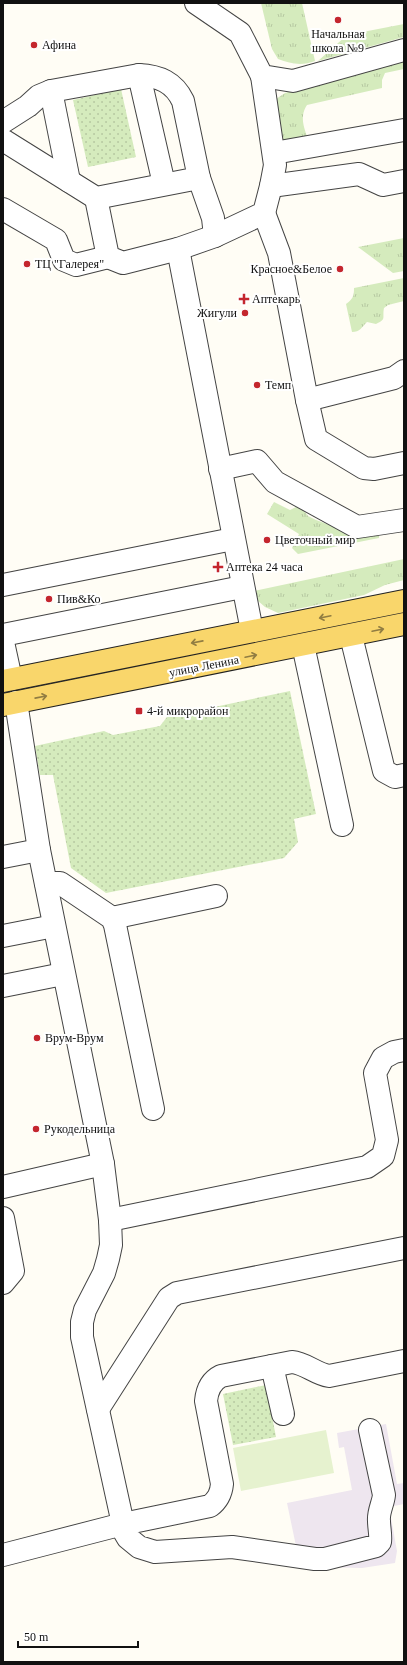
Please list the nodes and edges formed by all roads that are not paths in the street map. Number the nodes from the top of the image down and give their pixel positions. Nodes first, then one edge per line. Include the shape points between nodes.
1 (196, 3) edge
2 (404, 50) edge
3 (140, 75) junction
4 (262, 76) junction
5 (51, 91) junction
6 (3, 122) edge
7 (404, 130) edge
8 (3, 140) edge
9 (274, 153) junction
10 (199, 178) junction
11 (404, 181) edge
12 (69, 182) junction
13 (164, 184) junction
14 (271, 186) junction
15 (96, 198) junction
16 (3, 209) edge
17 (264, 213) junction
18 (215, 236) junction
19 (178, 249) junction
20 (108, 257) junction
21 (404, 371) edge
22 (307, 400) junction
23 (404, 463) edge
24 (220, 469) junction
25 (404, 520) edge
26 (233, 539) junction
27 (3, 585) edge
28 (242, 587) junction
29 (404, 601) edge
30 (299, 623) junction
31 (404, 624) edge
32 (252, 631) junction
33 (3, 635) edge
34 (351, 636) junction
35 (3, 642) edge
36 (303, 645) junction
37 (7, 680) edge
38 (9, 704) edge
39 (404, 775) edge
40 (342, 825) dead end
41 (39, 850) junction
42 (3, 857) edge
43 (46, 883) junction
44 (216, 896) dead end
45 (112, 918) junction
46 (54, 926) junction
47 (3, 936) edge
48 (63, 974) junction
49 (3, 986) edge
50 (404, 1050) edge
51 (153, 1109) dead end
52 (103, 1164) junction
53 (3, 1187) edge
54 (3, 1218) edge
55 (110, 1220) junction
56 (404, 1248) edge
57 (3, 1283) edge
58 (404, 1361) edge
59 (272, 1366) junction
60 (98, 1409) junction
61 (283, 1414) dead end
62 (370, 1430) dead end
63 (122, 1524) junction
64 (3, 1555) edge

1 - 4 lane via 240,33
2 - 4 lane via 293,81
3 - 5 lane
3 - 10 lane via 167,81 179,92
3 - 13 lane
4 - 9 lane
5 - 6 lane via 39,96
5 - 12 lane
7 - 9 lane
8 - 12 lane
9 - 14 lane via 275,165
10 - 13 lane
10 - 18 lane via 213,218
11 - 14 lane via 383,185 359,174
12 - 15 lane
13 - 15 lane
14 - 17 lane
15 - 20 lane
16 - 20 lane via 56,240 64,260 76,265
17 - 18 lane
17 - 22 lane via 279,253
18 - 19 lane
19 - 20 lane via 124,263
19 - 24 lane
21 - 22 lane via 394,378
22 - 23 lane via 316,439 364,468 374,470
24 - 25 lane via 257,461 275,482 357,527
24 - 26 lane
26 - 27 lane
26 - 28 lane
28 - 32 lane
28 - 33 lane
29 -> 30 main road, улица Ленина
30 - 32 main road, улица Ленина
30 - 36 main road
34 -> 31 main road, улица Ленина
32 -> 37 main road, улица Ленина
34 - 36 main road, улица Ленина
34 - 39 lane via 384,771 394,777
35 - 37 lane
38 -> 36 main road, улица Ленина
36 - 40 lane
38 - 41 lane
41 - 42 lane
41 - 43 lane
43 - 45 lane via 60,883
43 - 46 lane
44 - 45 lane
45 - 51 lane
46 - 47 lane
46 - 48 lane
48 - 49 lane
48 - 52 lane
50 - 55 lane via 383,1058 375,1073 387,1140 383,1156 367,1167
52 - 53 lane
52 - 55 lane
54 - 57 lane via 13,1271
55 - 60 lane via 111,1245 108,1260 82,1322 82,1336
56 - 60 lane via 177,1293 169,1298
58 - 59 lane via 329,1376 298,1362
59 - 61 lane
59 - 63 lane via 221,1376 214,1380 207,1393 206,1401 222,1484 217,1501 210,1506
60 - 63 lane
62 - 63 lane via 384,1495 378,1522 380,1542 376,1546 316,1560 232,1547 155,1552 139,1547 128,1538
63 - 64 lane

